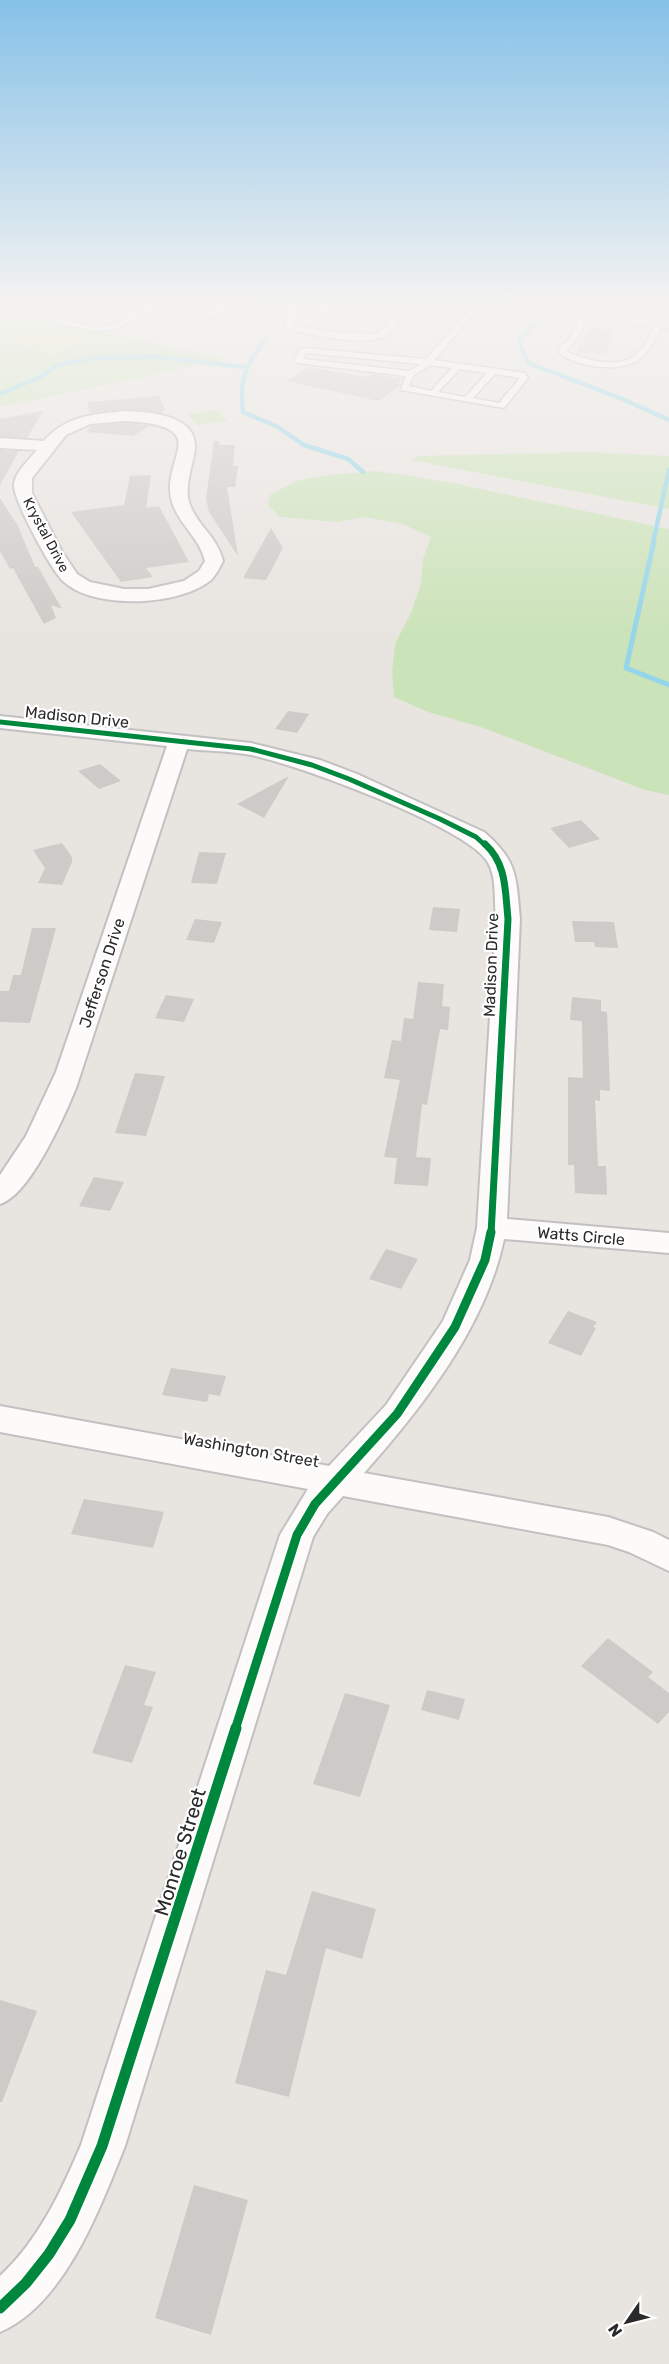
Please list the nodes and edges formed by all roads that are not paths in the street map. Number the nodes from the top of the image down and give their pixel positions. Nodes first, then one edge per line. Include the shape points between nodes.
1 (0, 443) edge
2 (47, 446) junction
3 (0, 722) edge
4 (179, 741) junction
5 (0, 1194) edge
6 (492, 1228) junction
7 (669, 1243) edge
8 (0, 1419) edge
9 (338, 1480) junction
10 (669, 1557) edge
11 (0, 2308) edge

1 - 2 street
2 - 2 street, Krystal Drive via 24,477 22,490 73,581 107,593 140,595 184,587 210,571 213,556 180,500 187,444 179,429 144,417 106,417 65,428
3 - 4 street, Madison Drive
4 - 5 street, Jefferson Drive via 69,1072 35,1147
4 - 6 street, Madison Drive via 251,749 312,765 476,837 500,862 508,919
6 - 7 street, Watts Circle
6 - 9 street, Madison Drive via 485,1260 455,1327 397,1414
8 - 9 street, Washington Street
9 - 10 street, Washington Street via 608,1531
9 - 11 street, Monroe Street via 315,1504 297,1535 116,2105 86,2187 32,2276

